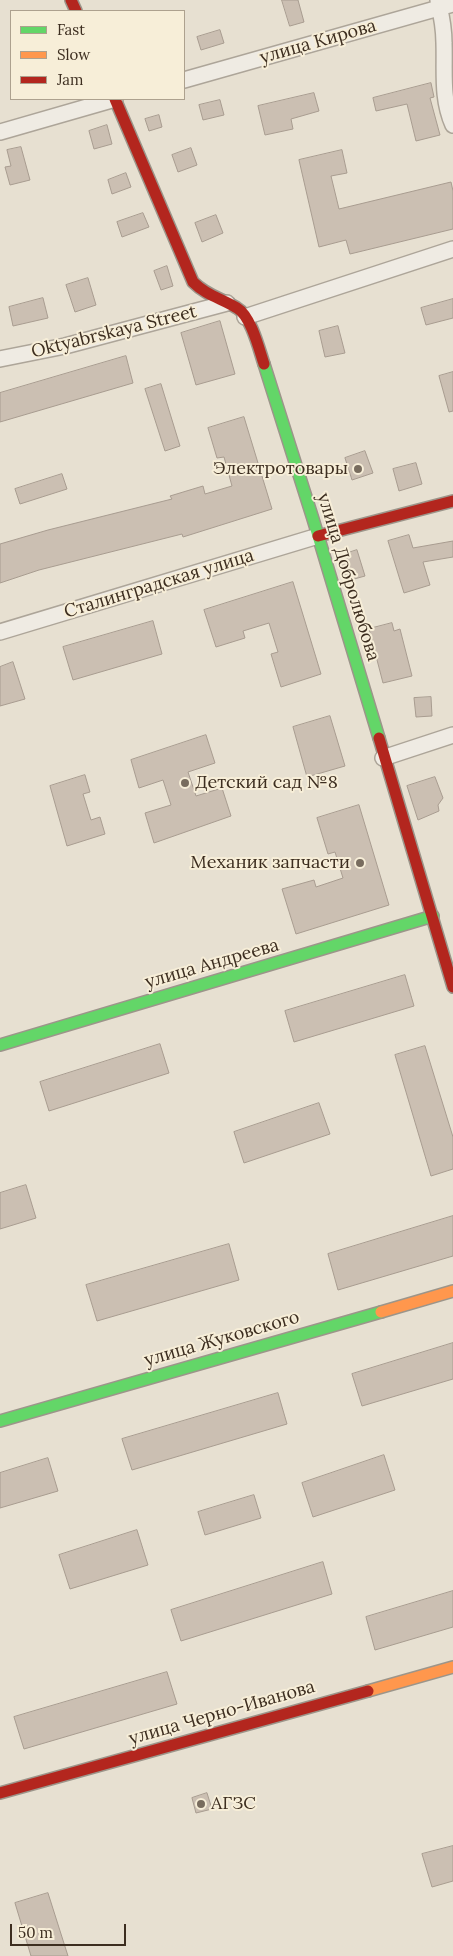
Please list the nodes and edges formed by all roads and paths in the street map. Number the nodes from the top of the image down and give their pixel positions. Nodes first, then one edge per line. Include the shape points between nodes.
1 (444, 4) edge
2 (185, 80) edge
3 (112, 100) edge
4 (115, 100) edge
5 (453, 124) edge
6 (0, 132) edge
7 (453, 249) edge
8 (227, 303) junction
9 (245, 318) junction
10 (0, 359) edge
11 (453, 501) edge
12 (318, 536) junction
13 (0, 632) edge
14 (453, 735) edge
15 (383, 758) junction
16 (433, 916) junction
17 (453, 987) edge
18 (0, 1045) edge
19 (453, 1291) edge
20 (0, 1421) edge
21 (453, 1667) edge
22 (0, 1793) edge

1 - 2 street, улица Кирова
1 - 5 street via 443,82
3 - 6 street
4 - 8 street, улица Добролюбова via 193,282 203,292
7 - 9 street
8 - 9 street, улица Добролюбова via 238,308
8 - 10 street, Oktyabrskaya Street via 65,346
9 - 12 street, улица Добролюбова via 253,331
11 - 12 street
12 - 13 street, Сталинградская улица
12 - 15 street, улица Добролюбова
14 - 15 street
15 - 16 street, улица Добролюбова
16 - 17 street, улица Добролюбова
16 - 18 street, улица Андреева
19 - 20 street, улица Жуковского
21 - 22 street, улица Черно-Иванова

